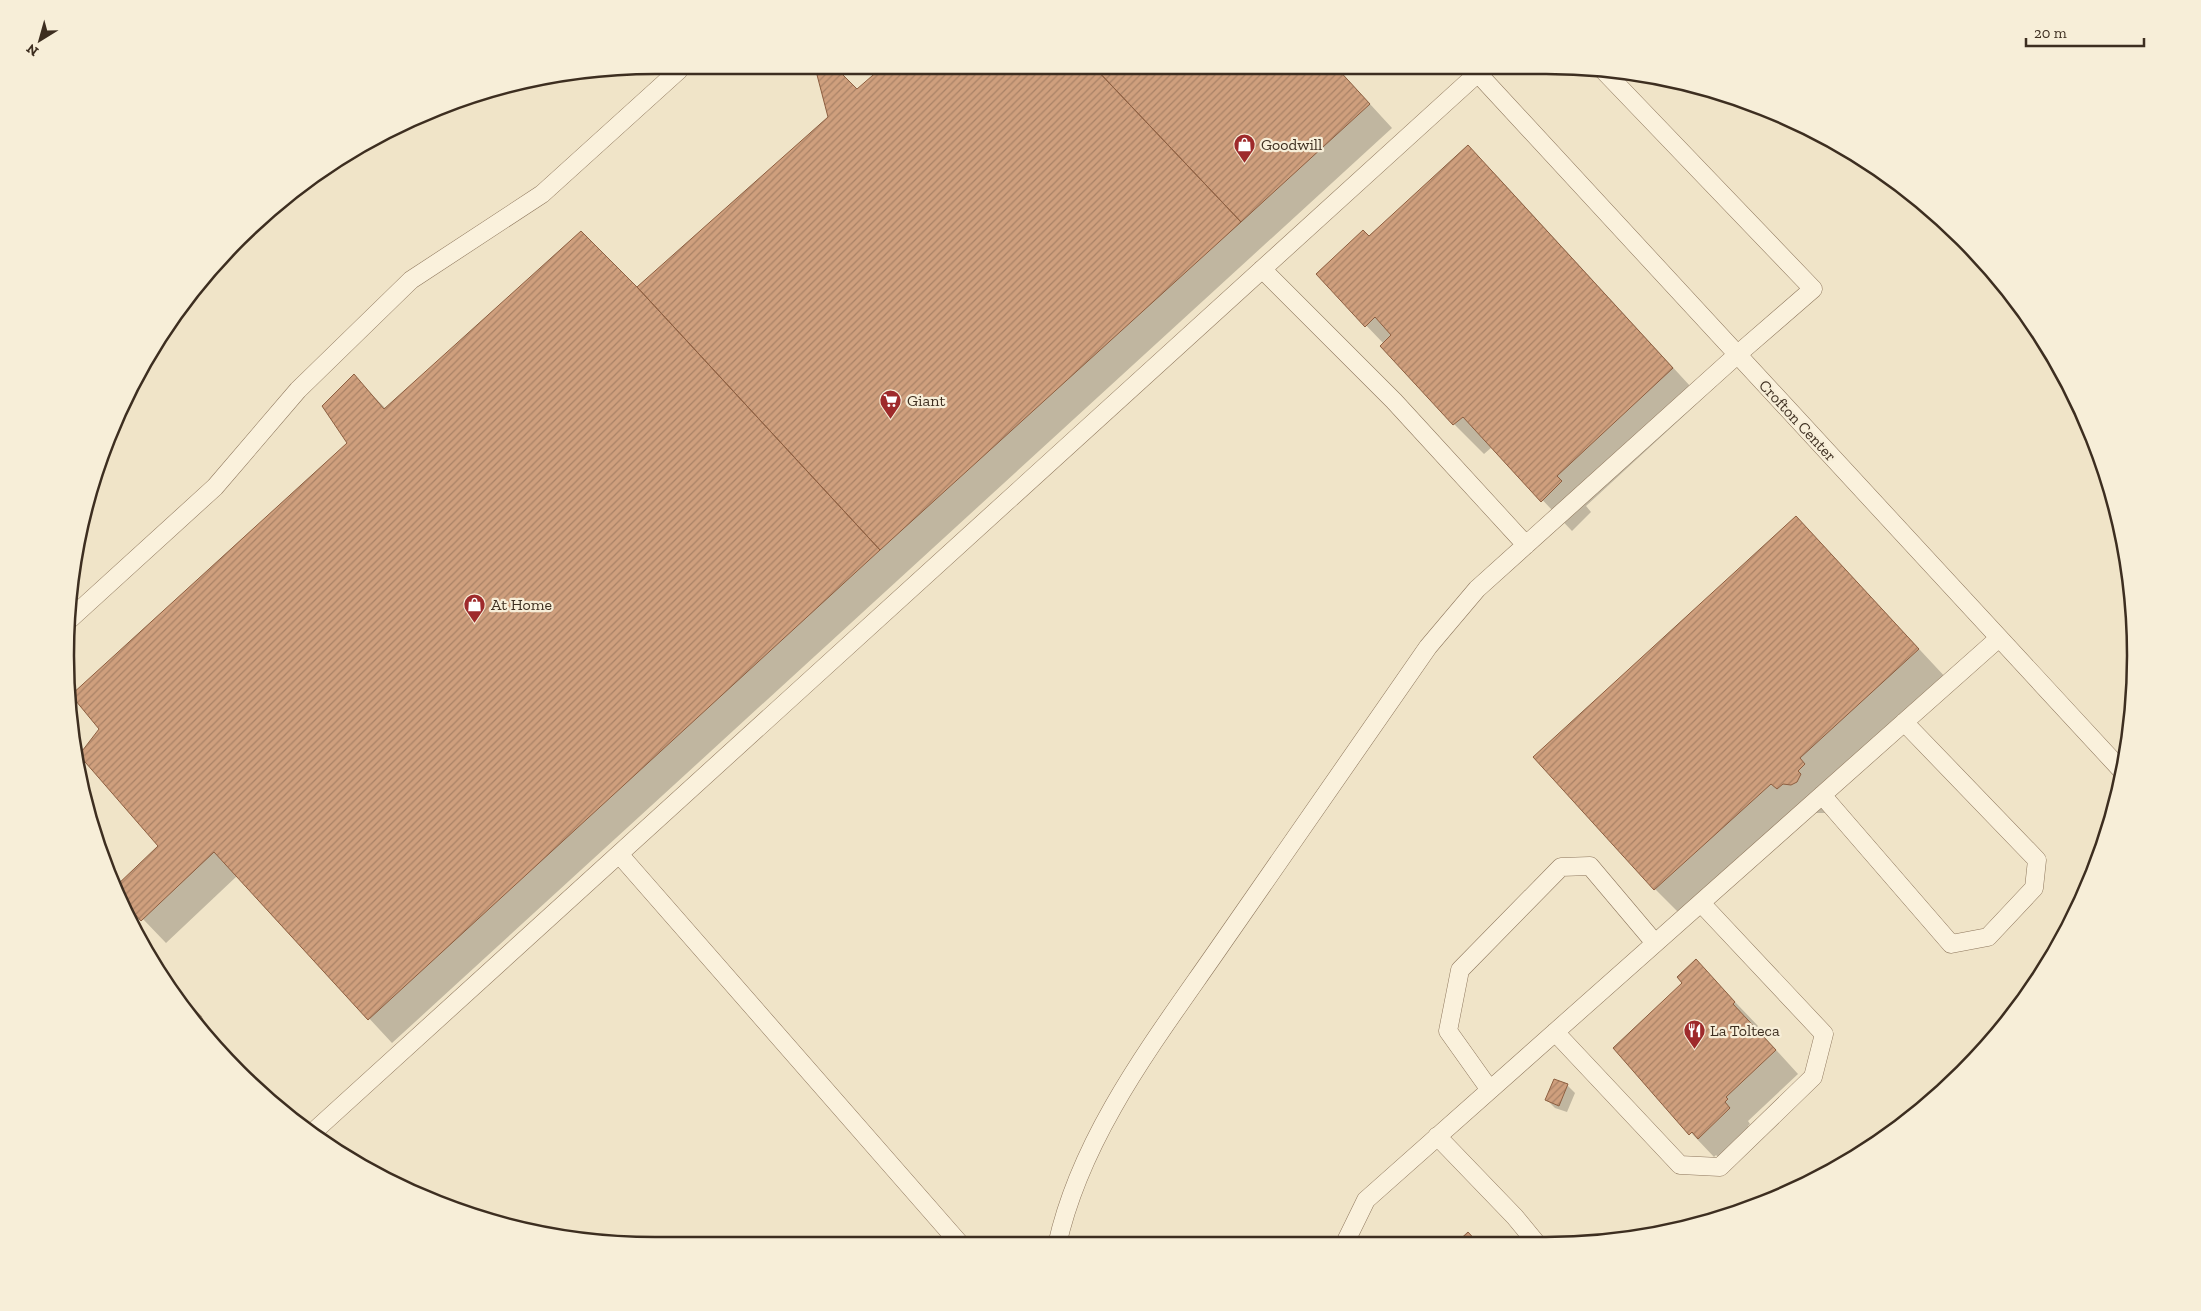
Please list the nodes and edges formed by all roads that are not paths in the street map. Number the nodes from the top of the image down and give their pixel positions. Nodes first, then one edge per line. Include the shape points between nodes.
1 (675, 74) edge
2 (1471, 74) edge
3 (1479, 74) edge
4 (1611, 78) edge
5 (1262, 269) junction
6 (1738, 354) junction
7 (1526, 545) junction
8 (75, 614) edge
9 (1998, 638) junction
10 (1904, 722) junction
11 (2116, 766) edge
12 (1822, 795) junction
13 (619, 854) junction
14 (1701, 902) junction
15 (1655, 943) junction
16 (1555, 1032) junction
17 (1490, 1090) junction
18 (318, 1129) edge
19 (1437, 1136) junction
20 (954, 1237) edge
21 (1059, 1237) edge
22 (1348, 1237) edge
23 (1531, 1237) edge

1 - 8 lane via 542,194 411,280 298,390 215,487
2 - 5 lane
3 - 6 lane, Crofton Center
4 - 6 lane via 1813,289
5 - 7 lane via 1394,401
5 - 13 lane
6 - 7 lane
6 - 9 lane, Crofton Center
7 - 21 lane via 1477,588 1428,647 1134,1070 1088,1154 1066,1207
9 - 10 lane
9 - 11 lane, Crofton Center
10 - 12 lane
10 - 12 lane via 2036,860 2034,888 1988,938 1950,944
12 - 14 lane
13 - 18 lane
13 - 20 lane
14 - 15 lane
14 - 16 lane via 1824,1034 1813,1077 1720,1167 1680,1165
15 - 16 lane
15 - 17 lane via 1590,866 1561,867 1460,970 1448,1031
16 - 17 lane
17 - 19 lane
19 - 22 lane via 1366,1200
19 - 23 lane

